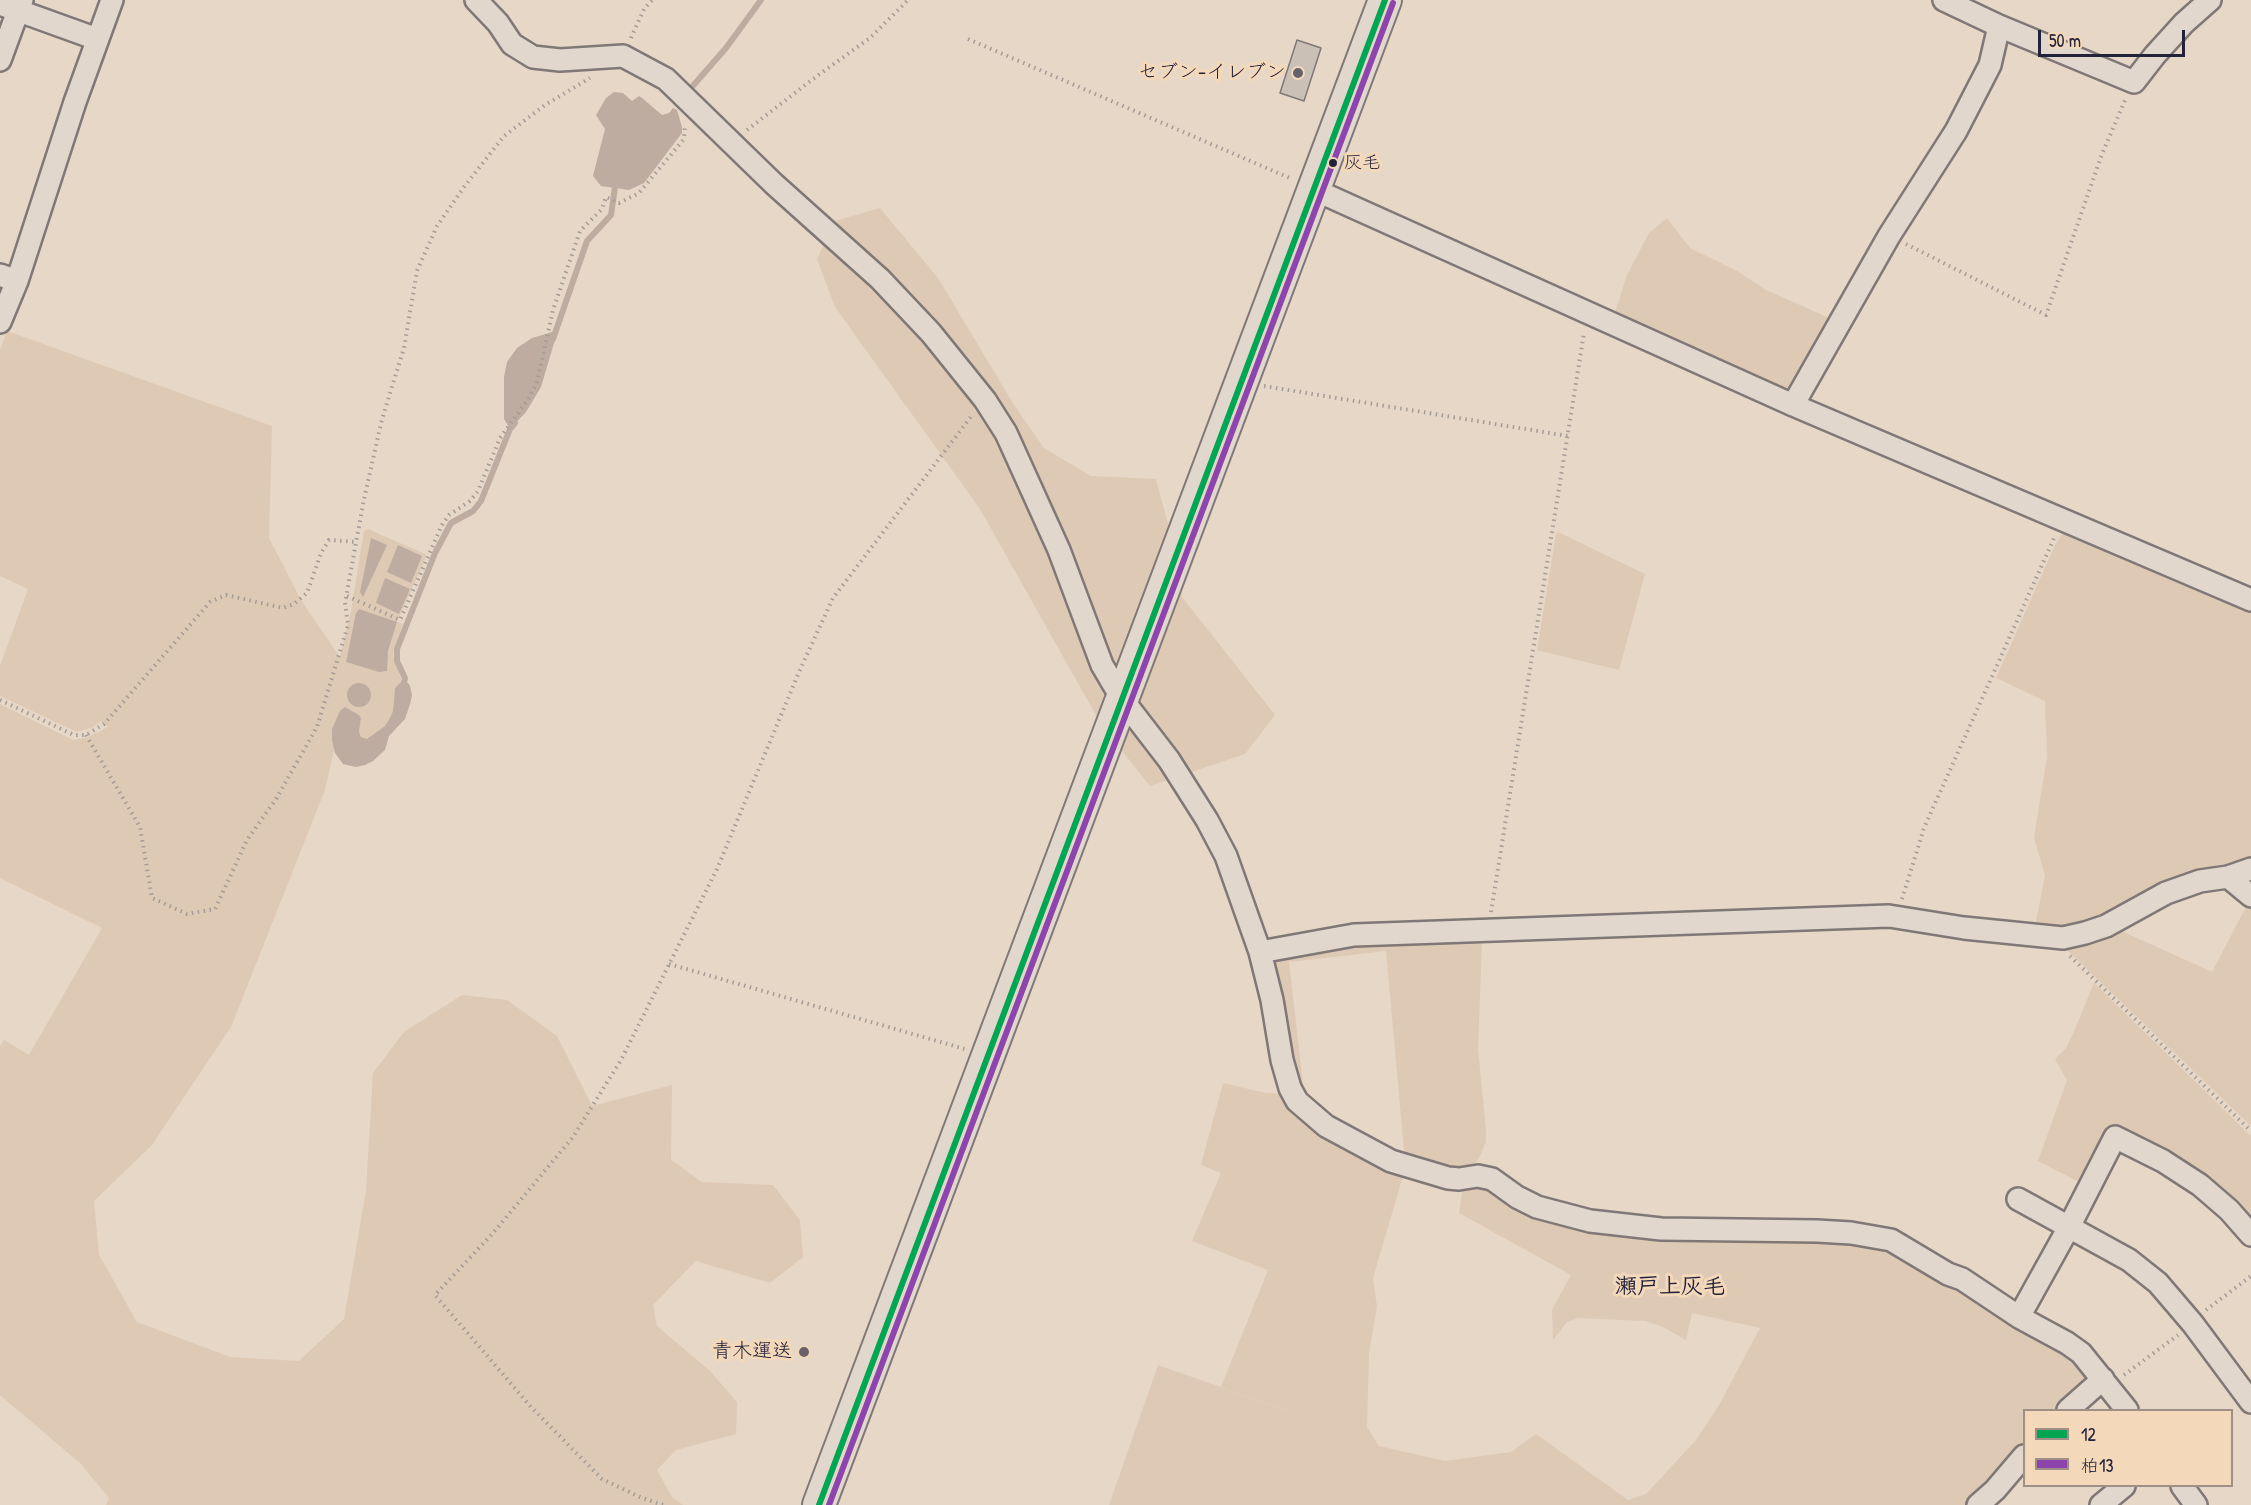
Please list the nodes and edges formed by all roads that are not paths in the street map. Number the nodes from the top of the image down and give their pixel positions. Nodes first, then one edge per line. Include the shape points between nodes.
1 (112, 0) edge
2 (476, 0) edge
3 (1385, 0) edge
4 (1944, 0) edge
5 (2210, 0) edge
6 (13, 5) edge
7 (1999, 26) junction
8 (97, 39) junction
9 (0, 60) edge
10 (1315, 190) junction
11 (9, 278) edge
12 (0, 322) edge
13 (1793, 405) junction
14 (2251, 600) edge
15 (1122, 699) junction
16 (2251, 869) edge
17 (2228, 877) junction
18 (2251, 896) edge
19 (1260, 952) junction
20 (2018, 1199) dead end
21 (2069, 1227) junction
22 (2251, 1235) edge
23 (2019, 1317) junction
24 (2106, 1382) junction
25 (2251, 1402) edge
26 (2069, 1409) edge
27 (2126, 1409) edge
28 (2023, 1458) edge
29 (2122, 1487) edge
30 (2183, 1487) edge
31 (819, 1505) edge
32 (1978, 1505) edge
33 (2101, 1505) edge
34 (2196, 1505) edge

1 - 8 street
2 - 15 street via 512,44 533,57 614,57 666,79 880,279 931,333 1006,433 1059,550 1102,665
3 - 10 main road
4 - 7 street
5 - 7 street via 2184,23 2134,82
6 - 8 street
6 - 9 street
7 - 13 street via 1990,66 1956,131 1889,236
8 - 11 street
10 - 13 street
10 - 15 main road
11 - 12 street
13 - 14 street
15 - 19 street via 1169,760 1207,820 1226,856
15 - 31 main road
16 - 17 street
17 - 18 street
17 - 19 street via 2200,881 2166,893 2106,926 2063,938 1896,917 1354,935
19 - 23 street via 1282,1060 1297,1101 1326,1126 1391,1161 1448,1178 1492,1179 1537,1207 1590,1221 1661,1229 1851,1233 1891,1240 1962,1279
20 - 21 street
21 - 22 street via 2115,1137 2200,1185
21 - 23 street
21 - 25 street via 2129,1260 2158,1283
23 - 24 street via 2074,1348
24 - 26 street
24 - 27 street
28 - 32 street
29 - 33 street
30 - 34 street

